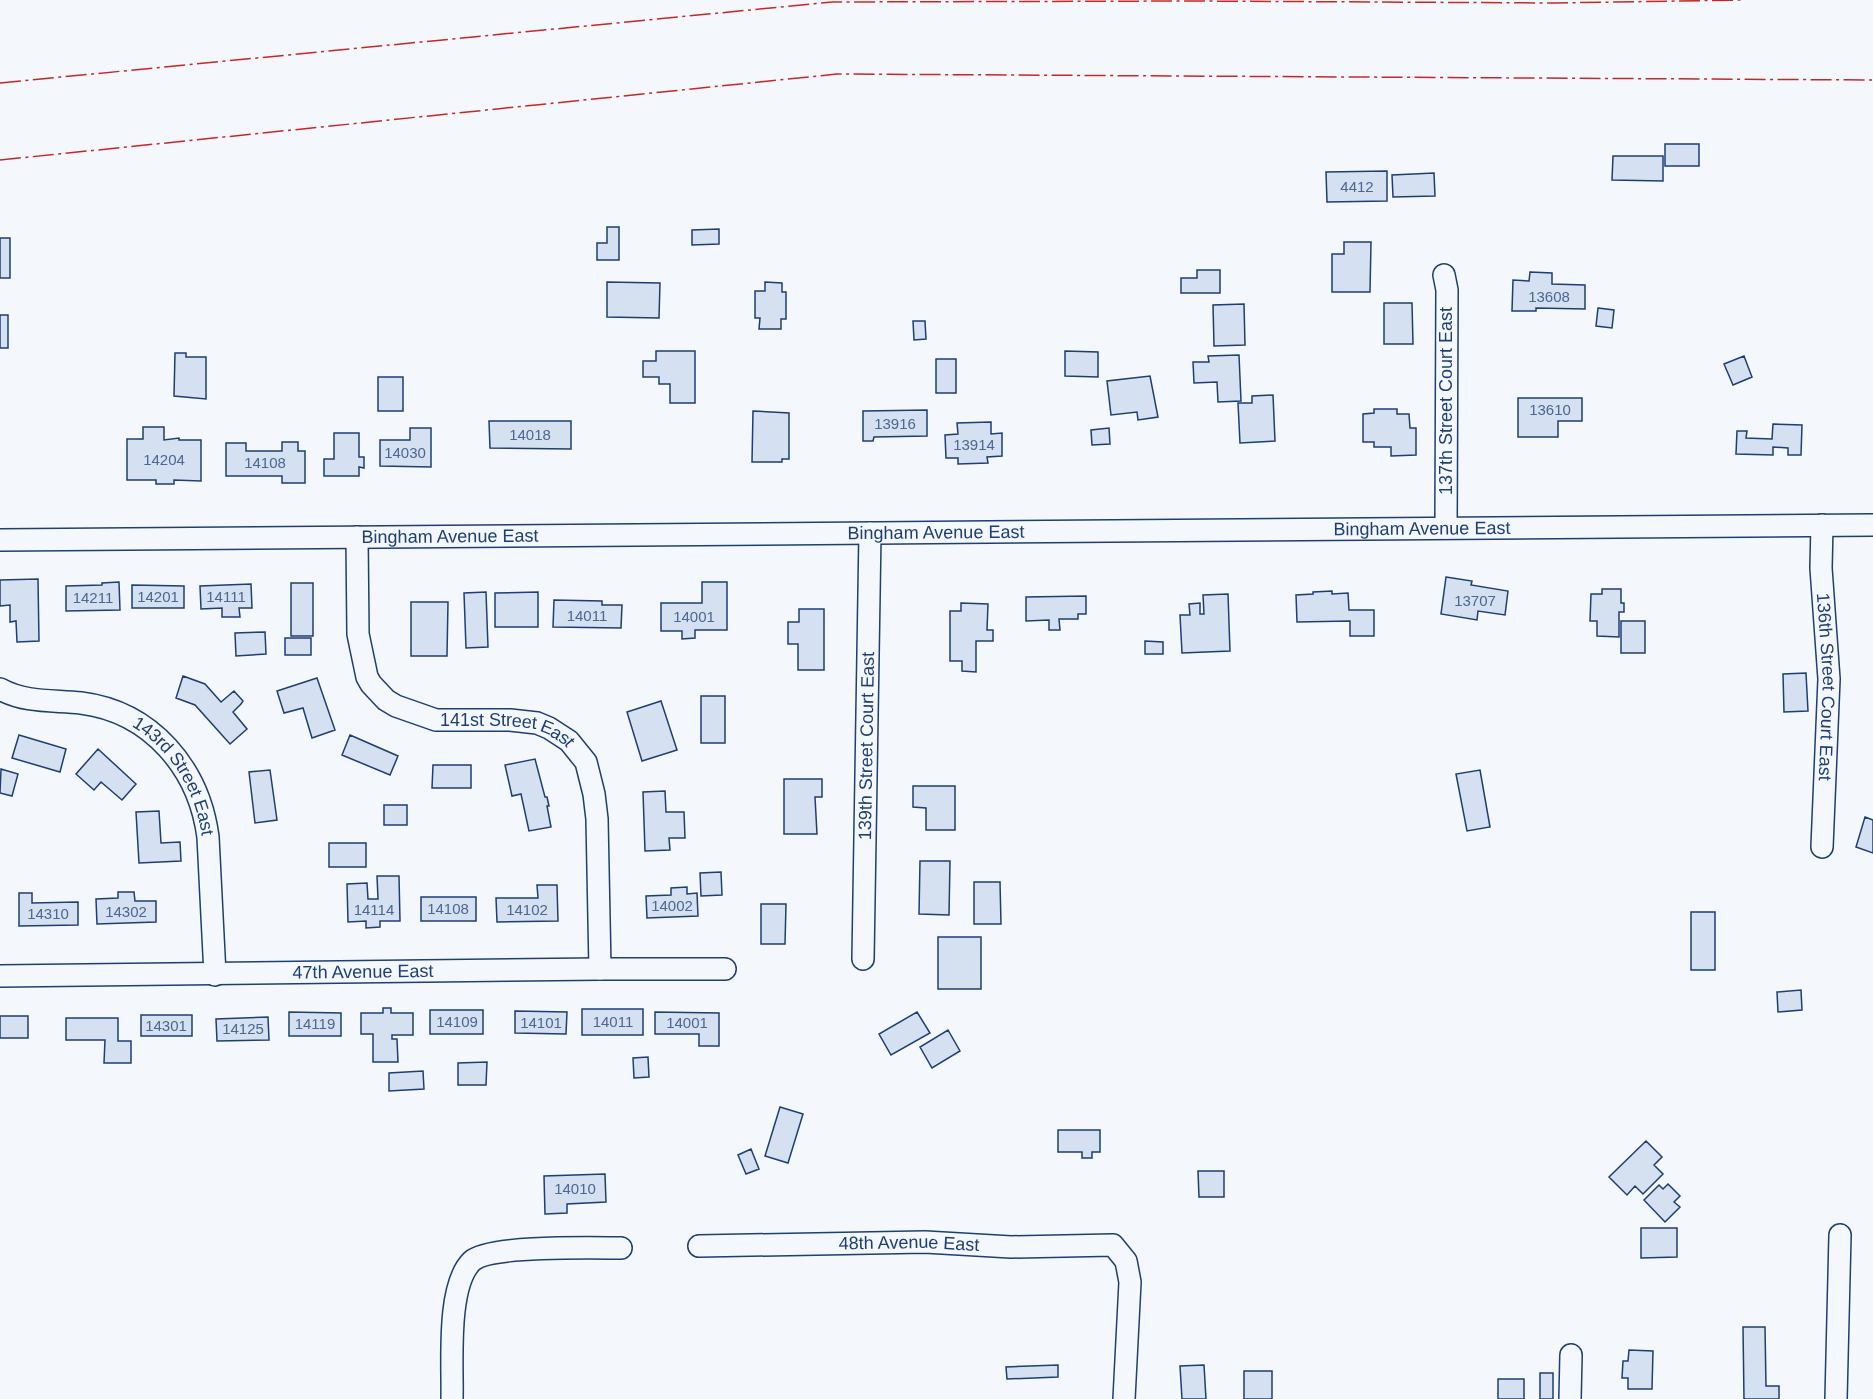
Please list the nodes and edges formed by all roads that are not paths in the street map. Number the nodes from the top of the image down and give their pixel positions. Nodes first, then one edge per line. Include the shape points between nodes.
1 (1444, 275) dead end
2 (1822, 525) junction
3 (1873, 525) edge
4 (1446, 528) junction
5 (870, 532) junction
6 (357, 537) junction
7 (0, 540) edge
8 (0, 689) edge
9 (1822, 848) dead end
10 (863, 959) dead end
11 (600, 969) junction
12 (725, 969) dead end
13 (215, 975) junction
14 (0, 976) edge
15 (1840, 1235) dead end
16 (699, 1246) dead end
17 (621, 1248) dead end
18 (1571, 1355) dead end
19 (452, 1399) edge
20 (1124, 1399) edge
21 (1570, 1399) edge
22 (1836, 1399) edge

1 - 4 street, 137th Street Court East
2 - 3 street, Bingham Avenue East
2 - 4 street, Bingham Avenue East
2 - 9 street, 136th Street Court East via 1829,679
4 - 5 street, Bingham Avenue East
5 - 6 street, Bingham Avenue East
5 - 10 street, 139th Street Court East
6 - 7 street, Bingham Avenue East
6 - 11 street, 141st Street East via 358,634 367,677 386,700 436,720 537,723 569,741 586,762 597,819
8 - 13 street, 143rd Street East via 36,701 82,703 122,714 154,733 186,772 206,818
11 - 12 street, 47th Avenue East
11 - 13 street, 47th Avenue East
13 - 14 street, 47th Avenue East
15 - 22 street
16 - 20 street, 48th Avenue East via 925,1242 1011,1247 1113,1245 1126,1261 1130,1282
17 - 19 street via 515,1250 487,1254 472,1261 460,1281 455,1300
18 - 21 street

